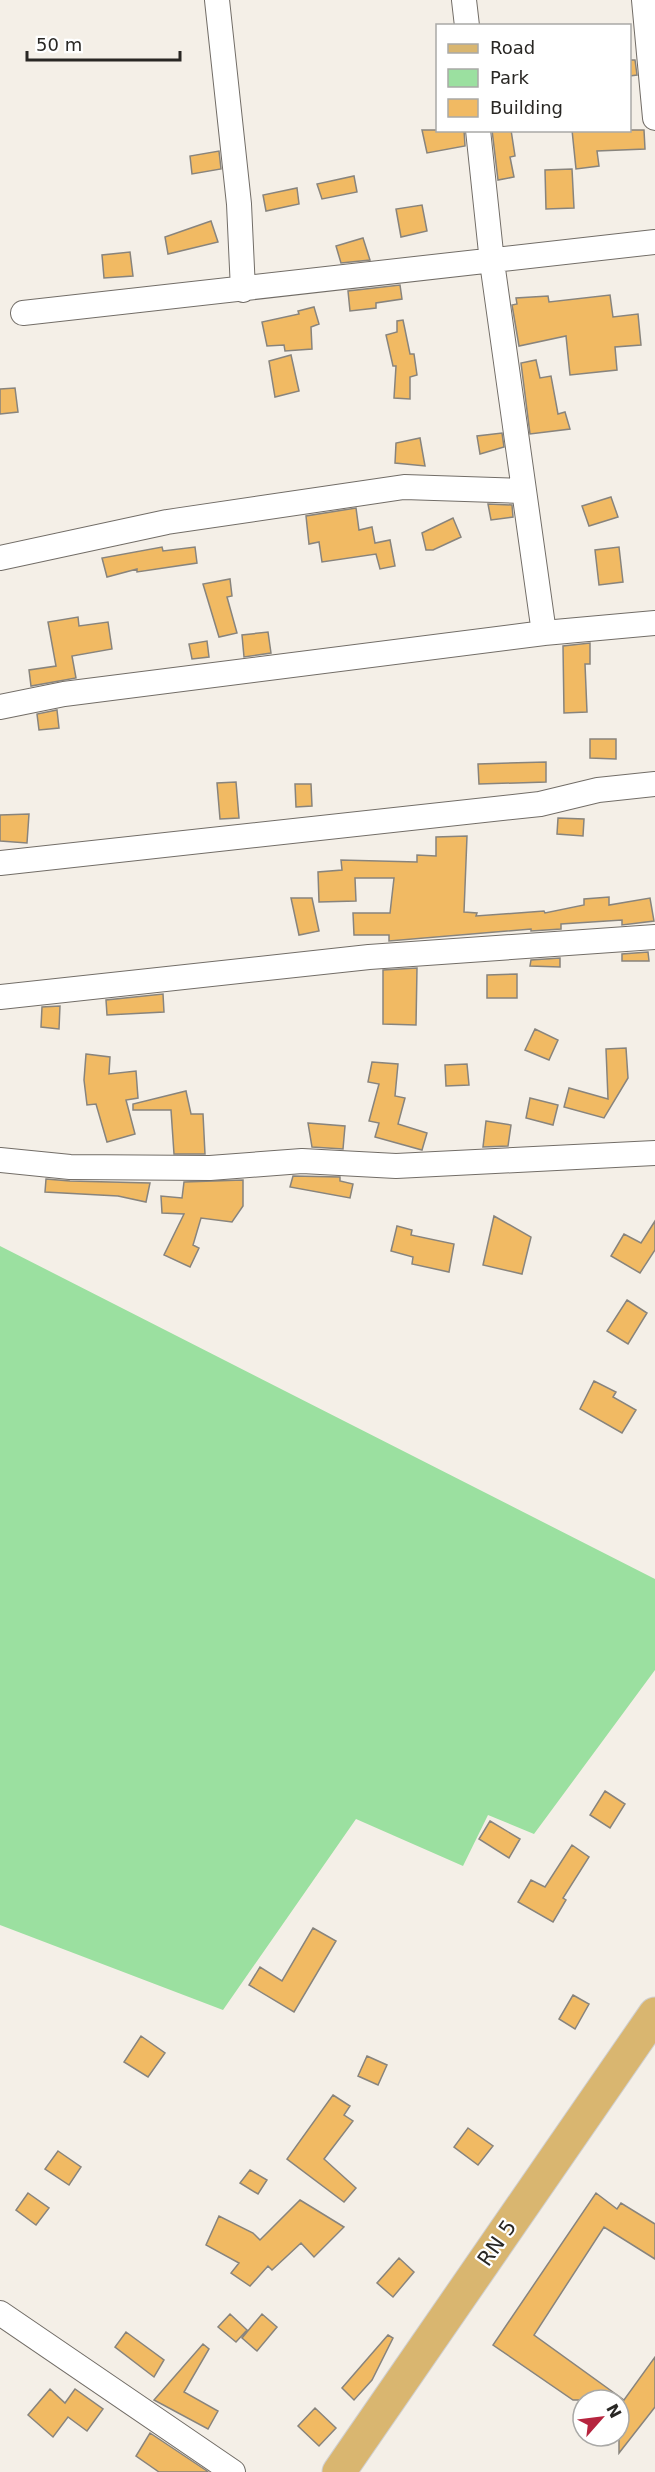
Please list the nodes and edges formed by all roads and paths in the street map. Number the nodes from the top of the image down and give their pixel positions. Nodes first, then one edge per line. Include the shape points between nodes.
1 (217, 0) edge
2 (464, 0) edge
3 (644, 0) edge
4 (467, 24) edge
5 (655, 117) edge
6 (478, 132) edge
7 (655, 242) edge
8 (492, 262) junction
9 (243, 290) junction
10 (23, 313) dead end
11 (522, 491) junction
12 (0, 558) edge
13 (655, 623) edge
14 (544, 633) junction
15 (0, 707) edge
16 (655, 784) edge
17 (0, 863) edge
18 (655, 937) edge
19 (0, 997) edge
20 (655, 1153) edge
21 (0, 1160) edge
22 (655, 2014) edge
23 (0, 2313) edge
24 (232, 2472) edge
25 (339, 2472) edge

1 - 9 street via 239,204
2 - 4 street
3 - 5 street
6 - 8 street
7 - 8 street
8 - 9 street
8 - 11 street
9 - 10 street
11 - 12 street via 404,487 167,522
11 - 14 street
13 - 14 street
14 - 15 street via 64,694
16 - 17 street via 598,790 540,804
18 - 19 street via 369,957
20 - 21 street via 396,1166 302,1161 210,1168 70,1167
22 - 25 main road, RN 5 / RN 5
23 - 24 street

